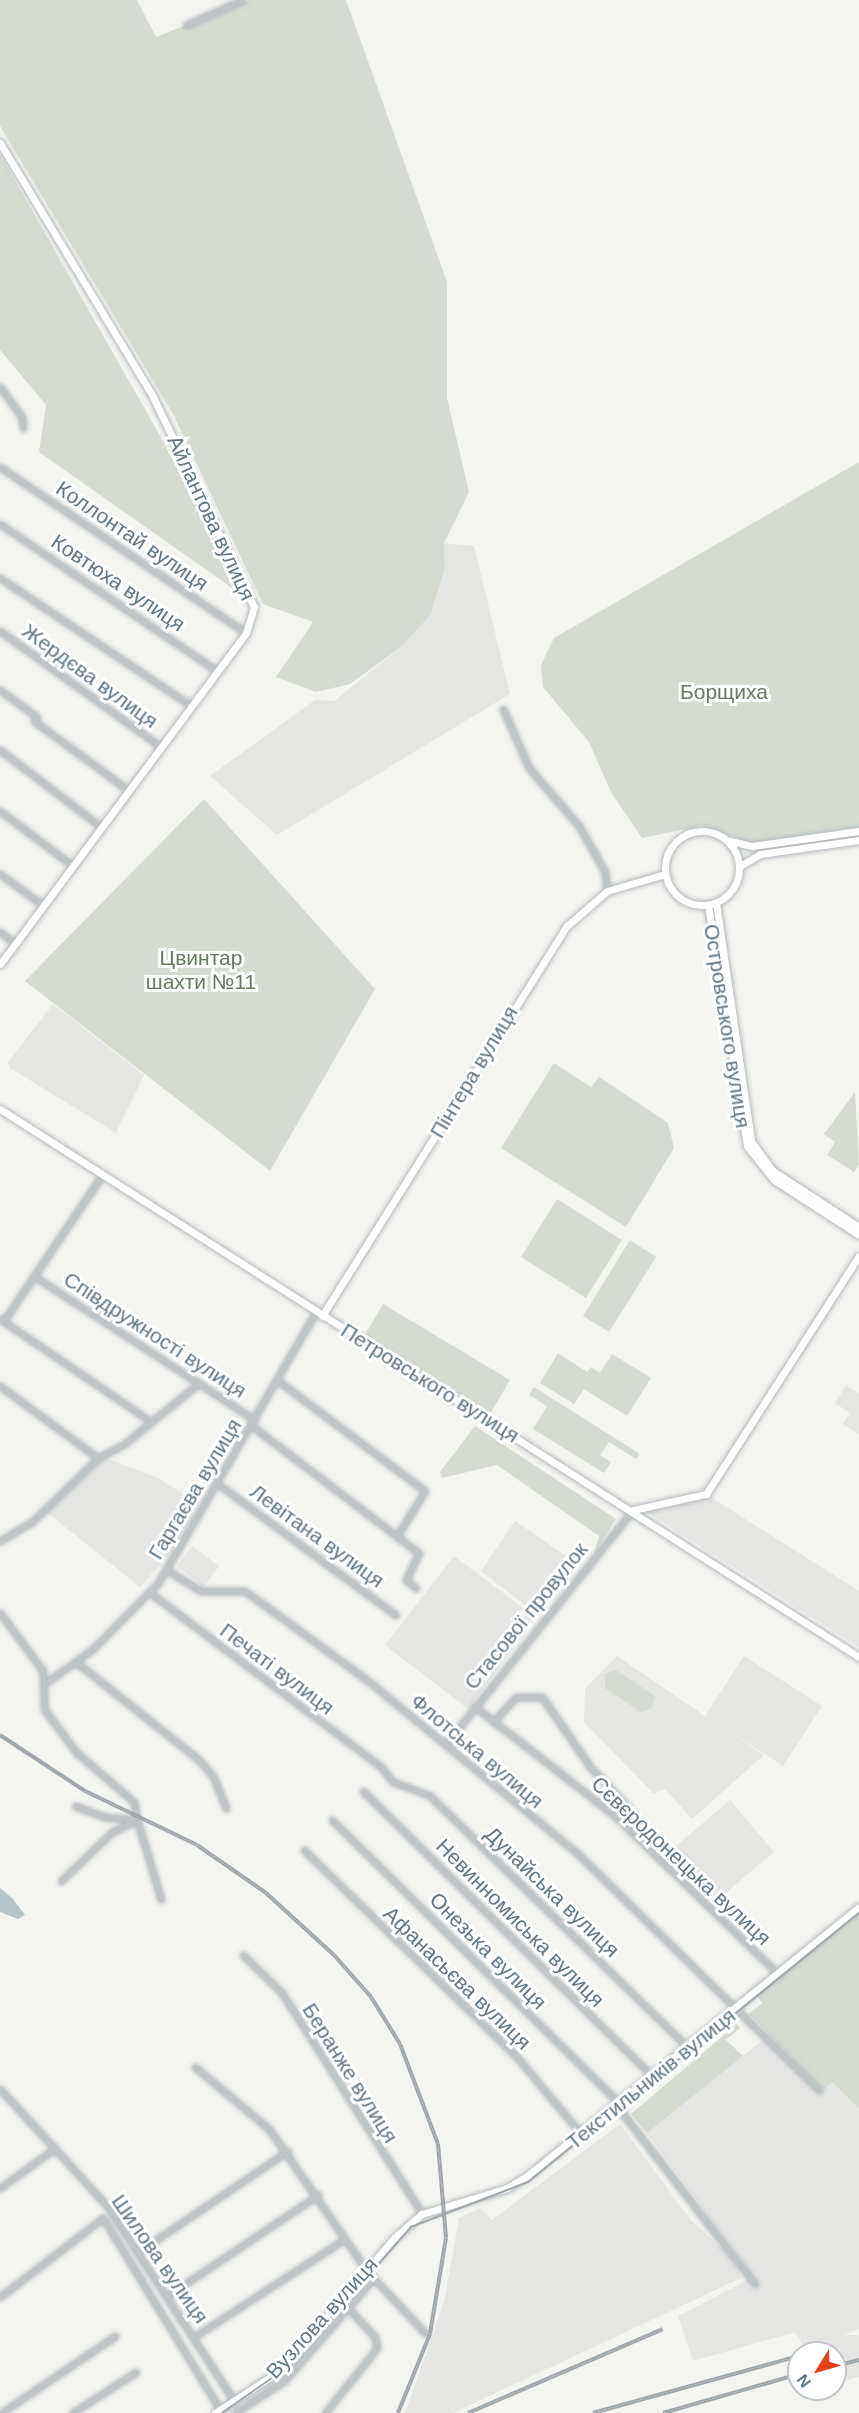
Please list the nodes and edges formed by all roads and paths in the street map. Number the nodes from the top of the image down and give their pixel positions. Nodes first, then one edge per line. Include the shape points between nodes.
1 (243, 0) edge
2 (186, 25) dead end
3 (0, 143) edge
4 (0, 387) edge
5 (22, 428) dead end
6 (0, 467) edge
7 (0, 524) edge
8 (0, 578) edge
9 (0, 631) edge
10 (246, 633) junction
11 (218, 671) junction
12 (0, 690) edge
13 (191, 706) junction
14 (503, 709) dead end
15 (160, 747) junction
16 (0, 750) edge
17 (128, 790) junction
18 (0, 811) edge
19 (101, 827) junction
20 (859, 831) edge
21 (727, 840) junction
22 (859, 840) edge
23 (73, 866) junction
24 (740, 866) junction
25 (0, 873) edge
26 (665, 874) junction
27 (607, 891) junction
28 (712, 904) junction
29 (44, 906) junction
30 (0, 932) edge
31 (16, 944) junction
32 (0, 964) edge
33 (739, 1090) junction
34 (0, 1109) edge
35 (102, 1175) junction
36 (859, 1227) edge
37 (859, 1235) edge
38 (859, 1256) edge
39 (37, 1278) junction
40 (319, 1314) junction
41 (2, 1319) edge
42 (277, 1380) junction
43 (199, 1383) junction
44 (0, 1386) edge
45 (150, 1420) junction
46 (255, 1420) junction
47 (252, 1426) junction
48 (98, 1458) junction
49 (218, 1484) junction
50 (633, 1510) junction
51 (397, 1536) junction
52 (0, 1541) edge
53 (167, 1570) junction
54 (416, 1588) dead end
55 (149, 1592) junction
56 (0, 1613) edge
57 (396, 1615) dead end
58 (859, 1658) edge
59 (76, 1662) junction
60 (47, 1682) junction
61 (474, 1706) junction
62 (493, 1722) junction
63 (446, 1744) junction
64 (382, 1773) joint
65 (363, 1791) dead end
66 (75, 1806) dead end
67 (226, 1809) dead end
68 (137, 1820) junction
69 (332, 1820) dead end
70 (618, 1820) junction
71 (304, 1850) dead end
72 (62, 1881) dead end
73 (161, 1899) dead end
74 (859, 1907) edge
75 (243, 1955) dead end
76 (779, 1975) junction
77 (737, 2010) junction
78 (689, 2049) junction
79 (195, 2067) dead end
80 (654, 2078) junction
81 (0, 2089) edge
82 (819, 2090) dead end
83 (621, 2105) junction
84 (582, 2135) junction
85 (55, 2148) junction
86 (288, 2151) junction
87 (0, 2188) edge
88 (318, 2195) junction
89 (422, 2214) junction
90 (345, 2239) junction
91 (138, 2252) junction
92 (367, 2271) junction
93 (374, 2278) junction
94 (755, 2284) dead end
95 (167, 2296) junction
96 (0, 2297) edge
97 (348, 2308) junction
98 (425, 2333) dead end
99 (115, 2336) dead end
100 (194, 2337) junction
101 (136, 2372) dead end
102 (234, 2401) junction
103 (218, 2411) edge
104 (1, 2413) edge
105 (72, 2413) edge
106 (235, 2413) edge
107 (325, 2413) edge

1 - 2 street
3 - 10 street, Айлантова вулиця via 153,397 254,607
4 - 5 street via 22,417
6 - 10 street, Коллонтай вулиця
7 - 11 street, Ковтюха вулиця
8 - 13 street
9 - 15 street, Жердєва вулиця
10 - 11 street, Айлантова вулиця
11 - 13 street, Айлантова вулиця
12 - 17 street
13 - 15 street, Айлантова вулиця
14 - 27 street via 530,768 579,825 605,872
15 - 17 street, Айлантова вулиця
16 - 19 street
17 - 19 street, Айлантова вулиця
18 - 23 street
19 - 23 street, Айлантова вулиця
20 - 21 street via 752,846
21 - 24 street
21 - 26 street via 705,830 684,835 667,853
22 - 24 street via 759,854
23 - 29 street, Айлантова вулиця
24 - 28 street via 735,886
25 - 29 street
26 - 27 street, Пінтера вулиця
26 - 28 street via 681,899
27 - 40 street, Пінтера вулиця via 567,926
28 - 33 street, Островського вулиця
29 - 31 street, Айлантова вулиця
30 - 31 street
31 - 32 street, Айлантова вулиця
33 - 36 street, Островського вулиця via 751,1141 765,1162
33 - 37 street, Островського вулиця via 747,1146 763,1170
34 - 35 street, Петровського вулиця
35 - 39 street
35 - 40 street, Петровського вулиця
38 - 50 street via 705,1494
39 - 41 street
39 - 43 street, Співдружності вулиця
40 - 42 street, Гаргаєва вулиця
40 - 50 street, Петровського вулиця
41 - 45 street
42 - 46 street, Гаргаєва вулиця
42 - 51 street, Співдружності вулиця via 425,1491
43 - 45 street
43 - 46 street, Співдружності вулиця
44 - 48 street
45 - 48 street
46 - 47 street, Гаргаєва вулиця
47 - 49 street, Гаргаєва вулиця
47 - 51 street, Співдружності вулиця
48 - 52 street via 32,1522
49 - 53 street, Гаргаєва вулиця
49 - 57 street, Левітана вулиця
50 - 58 street, Петровського вулиця
50 - 61 street, Стасової провулок
51 - 54 street, Співдружності вулиця via 420,1556 406,1580
53 - 55 street, Гаргаєва вулиця
53 - 63 street, Флотська вулиця via 200,1591 245,1591
55 - 59 street, Гаргаєва вулиця
55 - 64 street, Печаті вулиця
56 - 60 street
59 - 60 street, Гаргаєва вулиця
59 - 67 street via 199,1760 213,1776
60 - 68 street via 44,1709 76,1752 134,1802
61 - 62 street, Сєвєродонецька вулиця
61 - 63 street, Стасової провулок
62 - 70 street, Сєвєродонецька вулиця
62 - 70 street via 516,1697 542,1697 591,1768 627,1807
63 - 77 street, Флотська вулиця via 577,1853
64 - 78 street, Дунайська вулиця via 429,1795
65 - 80 street, Невинномиська вулиця
66 - 68 street via 105,1817
68 - 72 street via 112,1832
68 - 73 street
69 - 83 street, Онезька вулиця
70 - 76 street, Сєвєродонецька вулиця
71 - 84 street, Афанасьєва вулиця via 492,2032
74 - 76 street, Текстильників вулиця
75 - 89 street, Беранже вулиця via 282,1993
76 - 77 street, Текстильників вулиця
77 - 78 street, Текстильників вулиця
77 - 82 street, Флотська вулиця
78 - 80 street, Текстильників вулиця
79 - 86 street via 216,2080
80 - 83 street, Текстильників вулиця
81 - 85 street, Шилова вулиця
83 - 84 street, Текстильників вулиця
83 - 94 street, Онезька вулиця via 651,2152
84 - 89 street, Текстильників вулиця via 507,2188
85 - 87 street
85 - 91 street, Шилова вулиця via 108,2207
86 - 88 street
86 - 91 street
88 - 90 street
88 - 95 street
89 - 92 street, Вузлова вулиця
90 - 92 street
90 - 100 street
91 - 95 street, Шилова вулиця
92 - 93 street
92 - 102 street, Вузлова вулиця via 286,2365
93 - 97 street
93 - 98 street
95 - 100 street, Шилова вулиця
96 - 103 street, Шилова вулиця via 103,2218
97 - 106 street via 284,2381
97 - 107 street via 375,2337 377,2348
99 - 104 street
100 - 102 street, Шилова вулиця
101 - 105 street
102 - 103 street, Вузлова вулиця

